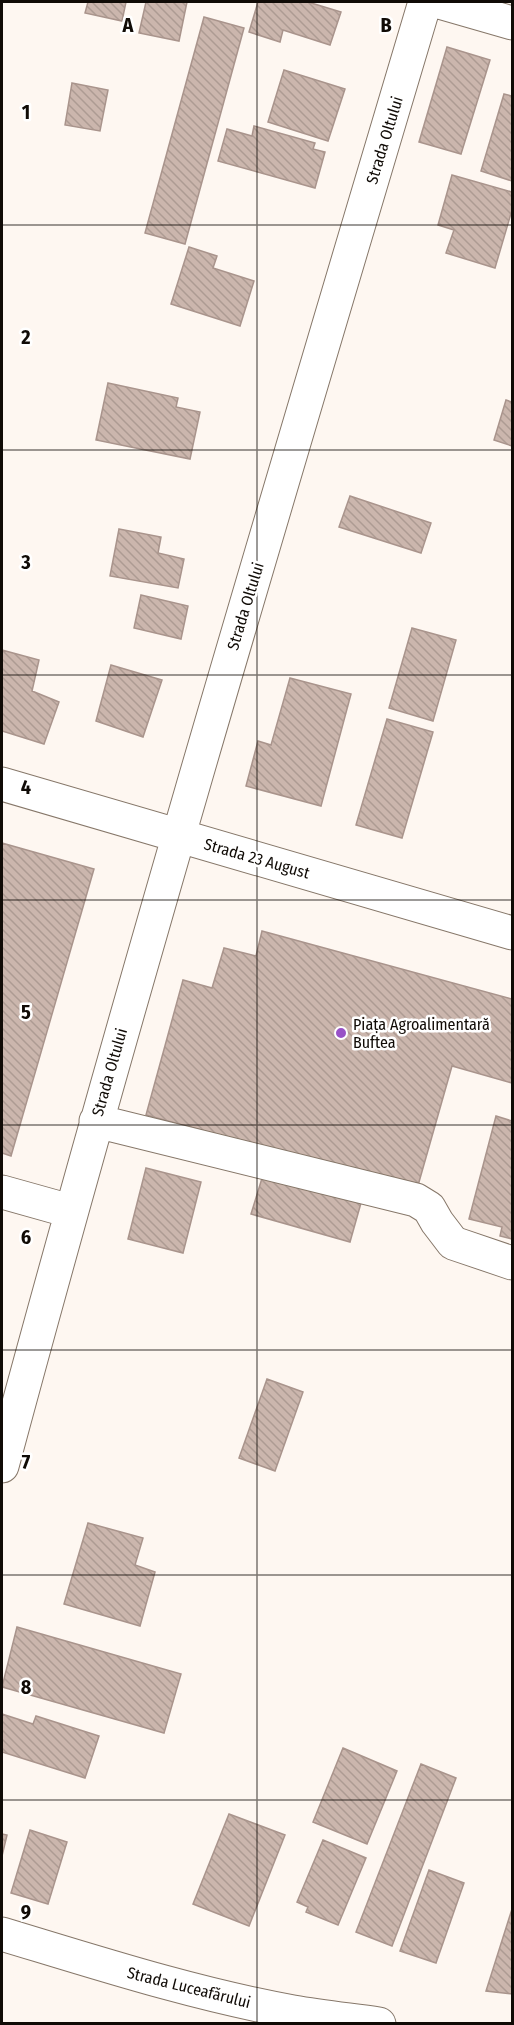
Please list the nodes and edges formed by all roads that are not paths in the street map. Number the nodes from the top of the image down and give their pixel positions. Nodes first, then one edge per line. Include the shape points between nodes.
1 (425, 2) edge
2 (439, 2) edge
3 (513, 23) edge
4 (2, 784) edge
5 (178, 834) junction
6 (513, 933) edge
7 (96, 1121) junction
8 (2, 1192) edge
9 (70, 1211) junction
10 (513, 1263) edge
11 (2, 1466) edge
12 (2, 1934) edge
13 (379, 2024) edge

1 - 5 street, Strada Oltului
2 - 3 street
4 - 5 street, Strada 23 August
5 - 6 street, Strada 23 August
5 - 7 street, Strada Oltului
7 - 9 street, Strada Oltului
7 - 10 street via 417,1200 429,1208 453,1243
8 - 9 street
9 - 11 street, Strada Oltului
12 - 13 street, Strada Luceafărului via 224,1997

